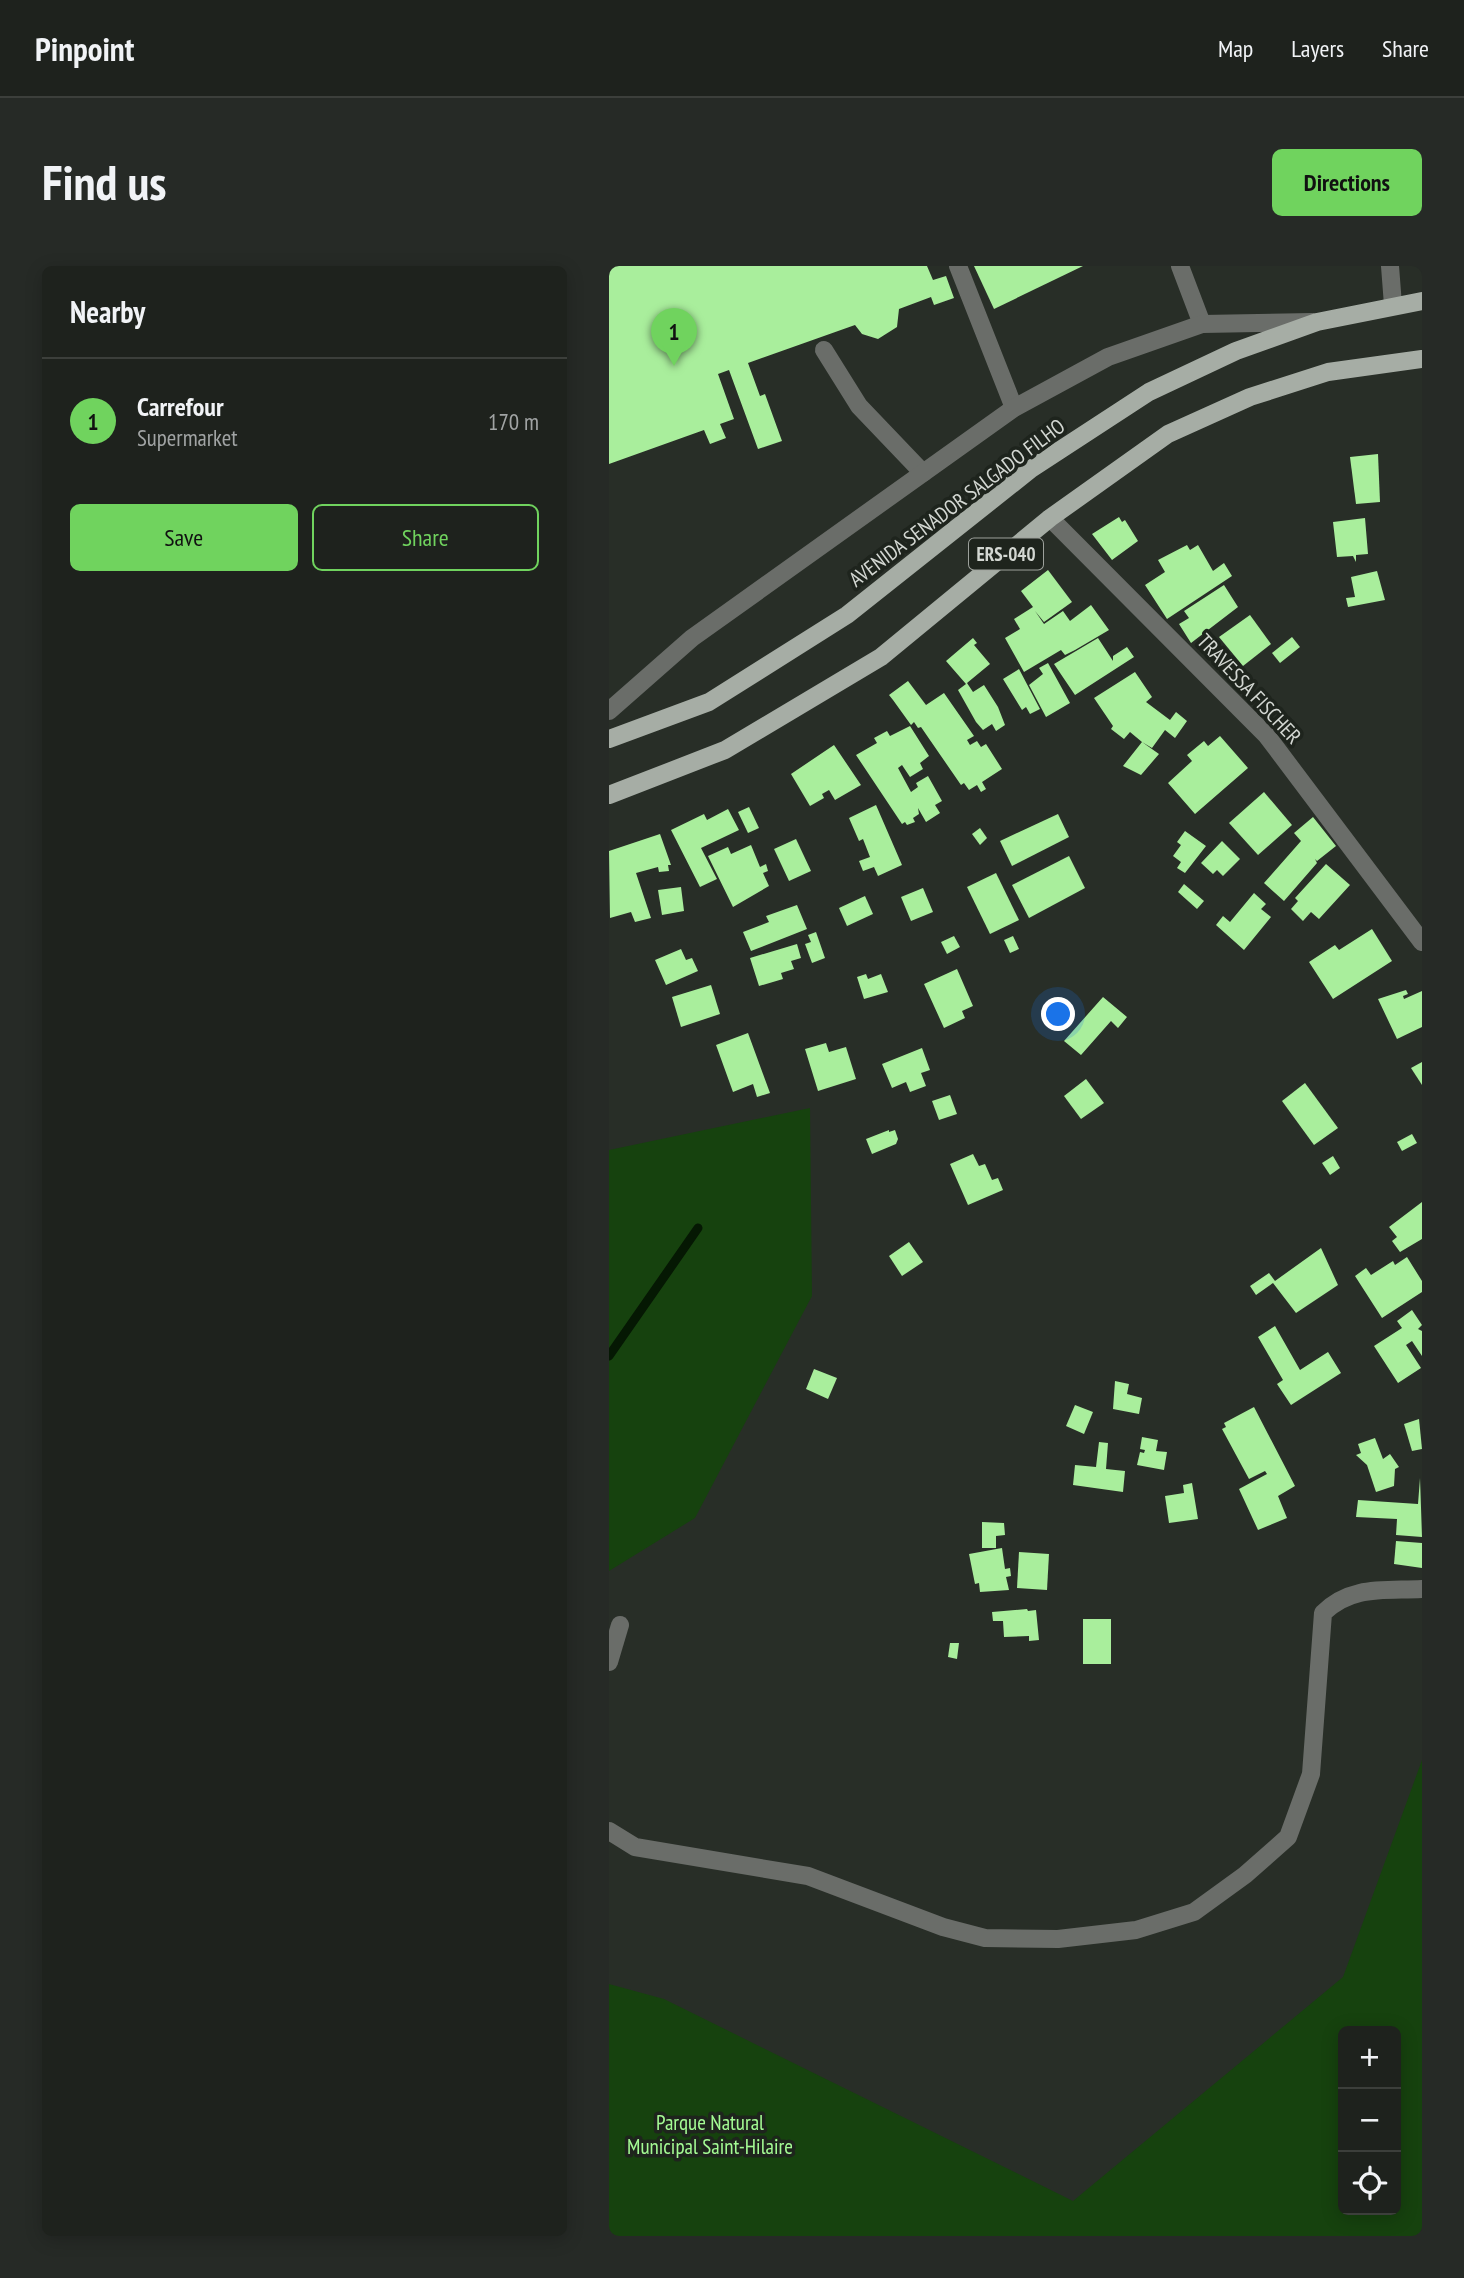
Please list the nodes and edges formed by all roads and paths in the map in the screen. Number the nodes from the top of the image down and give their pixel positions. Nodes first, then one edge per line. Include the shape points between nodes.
1 (958, 266) edge
2 (1180, 266) edge
3 (1390, 266) edge
4 (1422, 301) edge
5 (1393, 305) junction
6 (1317, 322) junction
7 (1202, 324) junction
8 (824, 350) dead end
9 (1422, 359) edge
10 (1014, 408) junction
11 (923, 473) junction
12 (1050, 517) junction
13 (609, 711) edge
14 (609, 739) edge
15 (609, 795) edge
16 (1422, 942) edge
17 (1422, 1589) edge
18 (620, 1625) dead end
19 (609, 1662) edge
20 (609, 1831) edge

1 - 10 street
2 - 7 street
3 - 5 street
4 - 5 main road, AVENIDA SENADOR SALGADO FILHO / ERS-040
5 - 6 main road, AVENIDA SENADOR SALGADO FILHO / ERS-040
6 - 7 street
6 - 14 main road, AVENIDA SENADOR SALGADO FILHO / ERS-040 via 1236,351 1149,392 1031,469 847,615 709,702
7 - 10 street via 1108,357
8 - 11 street via 859,406
9 - 12 main road, ERS-040 via 1328,372 1250,397 1168,435
10 - 11 street
11 - 13 street via 692,638
12 - 15 main road, ERS-040 via 881,657 725,750
12 - 16 street, TRAVESSA FISCHER via 1267,736
17 - 20 street via 1352,1593 1337,1599 1323,1613 1311,1774 1287,1837 1194,1912 1136,1930 1058,1939 985,1938 943,1927 808,1876 635,1847
18 - 19 street

